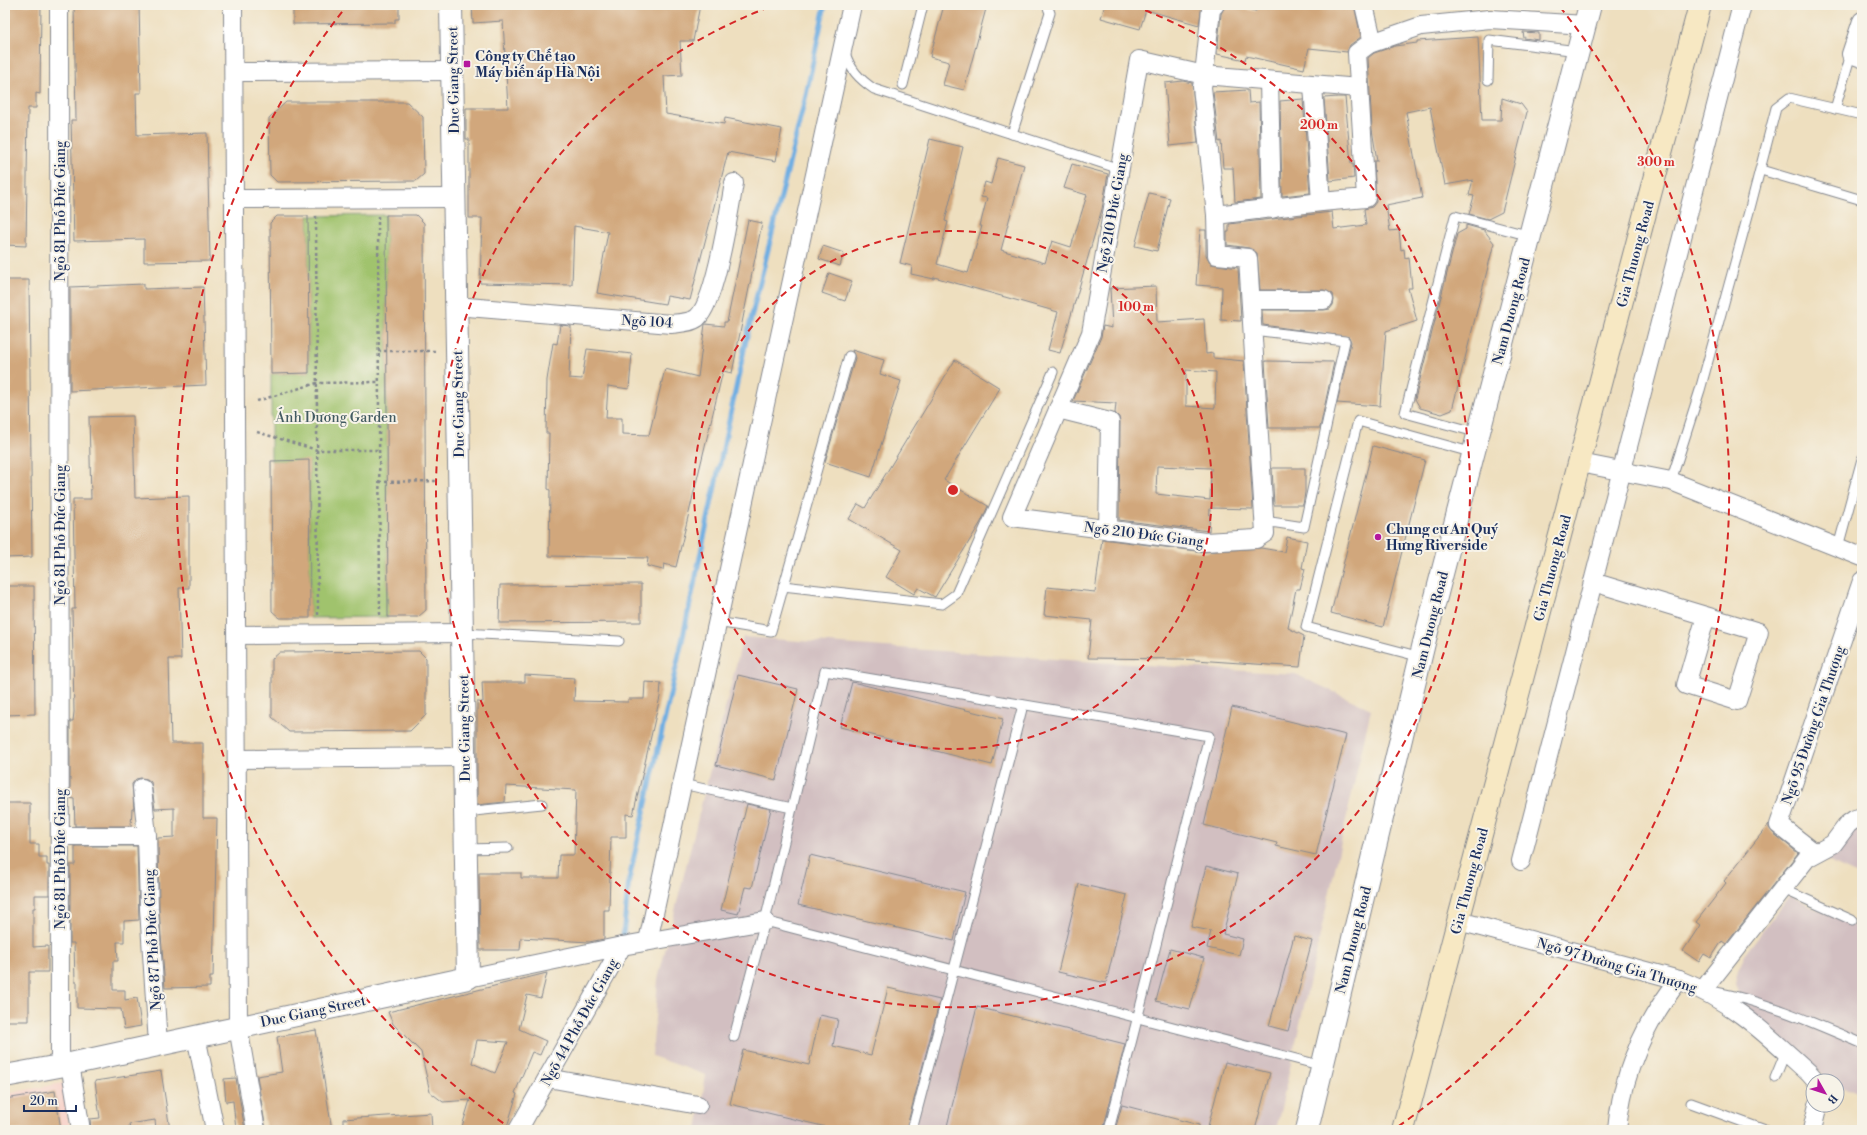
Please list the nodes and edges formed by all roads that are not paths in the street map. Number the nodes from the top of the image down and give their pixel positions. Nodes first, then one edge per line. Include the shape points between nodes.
1 (59, 5) edge
2 (233, 5) edge
3 (452, 5) edge
4 (846, 5) edge
5 (852, 5) edge
6 (923, 5) edge
7 (1047, 5) edge
8 (1215, 5) edge
9 (1364, 5) edge
10 (1700, 5) edge
11 (1742, 5) edge
12 (1588, 15) edge
13 (1862, 21) edge
14 (842, 37) junction
15 (1369, 44) junction
16 (1578, 51) junction
17 (1856, 56) edge
18 (452, 71) junction
19 (234, 72) junction
20 (1204, 75) junction
21 (1488, 80) dead end
22 (1269, 81) junction
23 (903, 84) dead end
24 (1313, 85) junction
25 (1359, 88) junction
26 (1835, 109) junction
27 (1862, 116) edge
28 (1012, 134) junction
29 (1120, 170) junction
30 (1761, 170) junction
31 (734, 183) dead end
32 (454, 198) junction
33 (234, 199) junction
34 (1862, 200) edge
35 (1321, 202) junction
36 (1272, 209) junction
37 (1216, 215) junction
38 (1530, 236) junction
39 (1251, 300) junction
40 (1324, 300) dead end
41 (456, 306) junction
42 (1253, 330) junction
43 (849, 356) dead end
44 (1053, 372) dead end
45 (1058, 409) junction
46 (1477, 443) junction
47 (1862, 459) edge
48 (1580, 463) junction
49 (1622, 472) junction
50 (1672, 482) junction
51 (1264, 521) junction
52 (1108, 530) junction
53 (1838, 547) junction
54 (1862, 557) edge
55 (1862, 581) edge
56 (1593, 582) junction
57 (784, 586) junction
58 (1706, 616) junction
59 (717, 622) junction
60 (462, 633) junction
61 (236, 635) junction
62 (620, 641) dead end
63 (1421, 657) junction
64 (1023, 705) junction
65 (464, 757) junction
66 (237, 759) junction
67 (682, 784) junction
68 (142, 788) dead end
69 (542, 804) dead end
70 (792, 808) junction
71 (465, 812) junction
72 (1862, 817) edge
73 (60, 836) junction
74 (147, 836) junction
75 (508, 848) dead end
76 (466, 849) junction
77 (1815, 853) junction
78 (1521, 861) dead end
79 (1783, 889) junction
80 (1852, 920) dead end
81 (765, 921) junction
82 (1459, 921) junction
83 (648, 941) junction
84 (622, 946) junction
85 (953, 971) junction
86 (468, 978) junction
87 (1679, 980) junction
88 (1703, 990) junction
89 (1137, 1017) junction
90 (238, 1027) junction
91 (196, 1036) junction
92 (734, 1037) dead end
93 (1861, 1043) edge
94 (158, 1044) junction
95 (1786, 1051) junction
96 (65, 1065) junction
97 (1323, 1066) junction
98 (1809, 1073) edge
99 (5, 1076) edge
100 (548, 1078) junction
101 (1775, 1078) dead end
102 (1691, 1103) dead end
103 (698, 1105) dead end
104 (1816, 1113) edge
105 (80, 1130) edge
106 (215, 1130) edge
107 (256, 1130) edge
108 (518, 1130) edge
109 (912, 1130) edge
110 (1109, 1130) edge
111 (1307, 1130) edge
112 (1403, 1130) edge
113 (1617, 1130) edge
114 (1765, 1130) edge
115 (1812, 1130) edge

1 - 73 street, Ngõ 81 Phố Đức Giang
2 - 19 street
3 - 18 street, Duc Giang Street
4 - 14 lane
5 - 14 street
6 - 23 lane
7 - 28 lane via 1050,14
8 - 20 street via 1212,9
9 - 15 street via 1372,39
10 - 48 main road, Gia Thuong Road
11 - 49 street
12 - 15 street via 1490,19 1421,26
12 - 16 street, Nam Duong Road
13 - 17 street
14 - 28 lane via 848,63 859,79 874,89
14 - 59 street
15 - 25 street via 1357,53
16 - 21 lane via 1489,40
16 - 38 street, Nam Duong Road
17 - 26 lane
18 - 19 street
18 - 32 street, Duc Giang Street
19 - 33 street
20 - 22 street
20 - 29 street, Ngõ 210 Đức Giang via 1139,60
20 - 37 street via 1202,87
22 - 24 street
22 - 36 street
24 - 25 street
24 - 35 street
25 - 35 street via 1366,198
26 - 27 lane
26 - 30 lane via 1789,98 1776,108
28 - 29 lane
29 - 45 street, Ngõ 210 Đức Giang via 1091,332
30 - 34 lane
30 - 50 lane
31 - 41 street, Ngõ 104 via 711,291 704,310 689,322 670,324
32 - 33 street
32 - 41 street, Duc Giang Street
33 - 61 street
35 - 36 street
36 - 37 street
37 - 39 street, Ngõ 210 Đức Giang via 1217,254 1248,258
38 - 46 street, Nam Duong Road
38 - 46 lane via 1455,216 1405,413
39 - 40 street
39 - 42 street, Ngõ 210 Đức Giang
41 - 60 street, Duc Giang Street
42 - 51 street, Ngõ 210 Đức Giang
42 - 51 lane via 1346,341 1304,527
43 - 57 lane
44 - 57 lane via 956,594 942,604
45 - 52 street via 1110,422
45 - 52 street, Ngõ 210 Đức Giang via 1012,517
46 - 63 street, Nam Duong Road
46 - 63 lane via 1358,422 1356,429 1306,626
47 - 53 lane
48 - 49 street
48 - 82 main road, Gia Thuong Road
49 - 50 street
49 - 56 street
50 - 53 street
51 - 52 street, Ngõ 210 Đức Giang via 1265,533 1256,539 1205,542
53 - 54 street
55 - 77 street, Ngõ 95 Đường Gia Thượng via 1779,825
56 - 58 street
56 - 78 street
57 - 59 lane via 771,631
58 - 58 street via 1686,685 1737,701 1759,632
59 - 67 street
60 - 61 street
60 - 62 lane
60 - 65 street, Duc Giang Street
61 - 66 street
63 - 97 street, Nam Duong Road
64 - 70 lane via 825,671
64 - 85 lane
64 - 89 lane via 1209,736
65 - 66 street
65 - 71 street, Duc Giang Street
66 - 90 street
67 - 70 lane
67 - 83 street
68 - 74 street, Ngõ 87 Phố Đức Giang
69 - 71 lane
70 - 81 lane
71 - 76 street, Duc Giang Street
72 - 77 street via 1848,824 1833,844
73 - 74 street
73 - 96 street, Ngõ 81 Phố Đức Giang
74 - 94 street, Ngõ 87 Phố Đức Giang
75 - 76 lane
76 - 86 street, Duc Giang Street
77 - 79 street via 1807,858
79 - 80 lane
79 - 88 street
81 - 83 street
81 - 85 lane
81 - 92 lane
82 - 87 street, Ngõ 97 Đường Gia Thượng
82 - 112 main road, Gia Thuong Road
83 - 84 street
84 - 86 street, Ngõ 44 Phố Đức Giang
84 - 100 street, Ngõ 44 Phố Đức Giang
85 - 89 lane
85 - 109 lane
86 - 90 street, Duc Giang Street
87 - 88 street, Ngõ 97 Đường Gia Thượng
87 - 113 street via 1649,1023 1636,1048 1622,1095
88 - 93 lane via 1732,995 1782,1010
88 - 95 street, Ngõ 97 Đường Gia Thượng via 1733,1008
89 - 97 lane
89 - 110 lane
90 - 91 street, Duc Giang Street
90 - 107 street
91 - 94 street, Duc Giang Street
91 - 106 street
94 - 96 street, Duc Giang Street
95 - 98 street, Ngõ 97 Đường Gia Thượng
95 - 101 lane
96 - 99 street, Duc Giang Street
96 - 105 street, Ngõ 81 Phố Đức Giang
97 - 111 street, Nam Duong Road
100 - 103 street
100 - 108 street, Ngõ 44 Phố Đức Giang
102 - 114 lane
104 - 115 street

